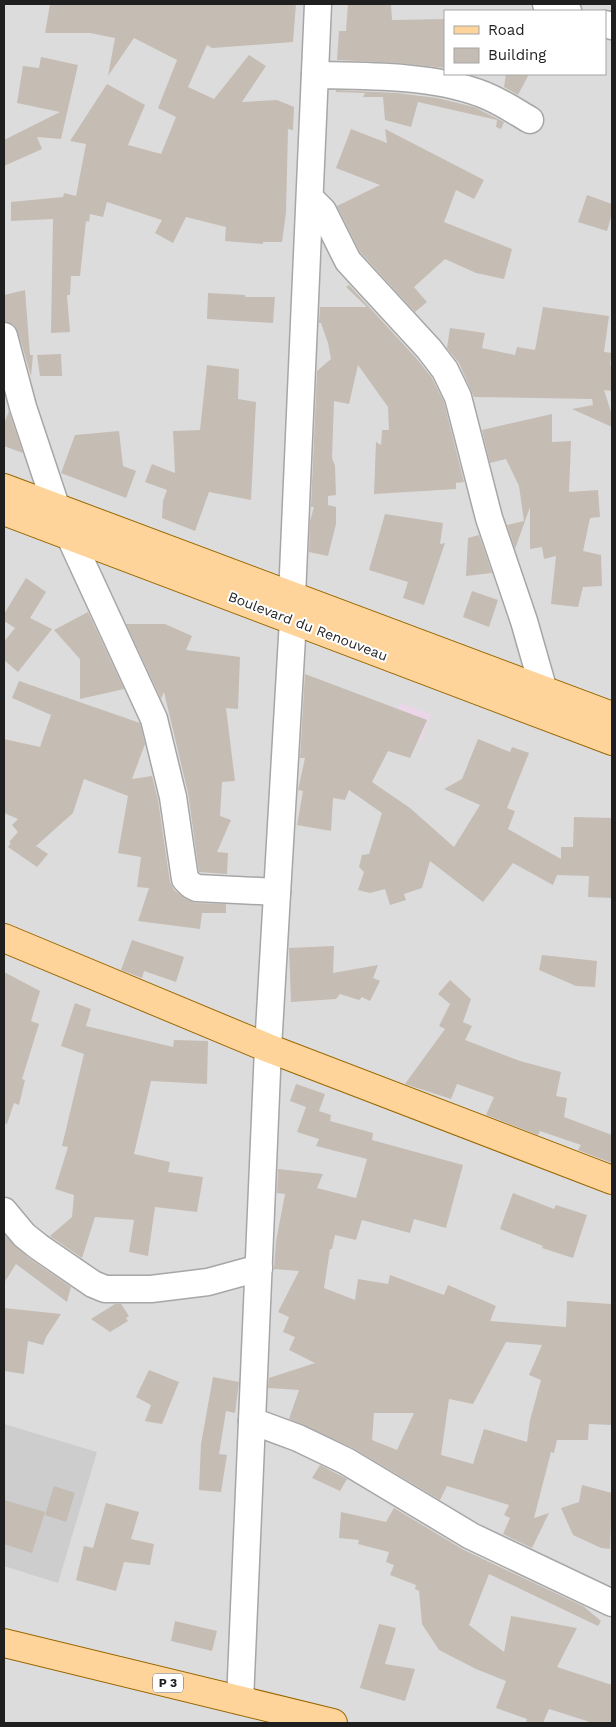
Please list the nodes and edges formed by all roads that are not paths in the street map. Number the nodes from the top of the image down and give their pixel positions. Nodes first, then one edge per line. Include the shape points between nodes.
1 (318, 4) edge
2 (546, 4) edge
3 (565, 10) edge
4 (315, 75) junction
5 (530, 120) dead end
6 (310, 198) junction
7 (4, 336) edge
8 (4, 488) edge
9 (57, 509) junction
10 (4, 511) edge
11 (69, 535) junction
12 (292, 608) junction
13 (544, 690) junction
14 (612, 716) edge
15 (612, 741) edge
16 (277, 892) junction
17 (4, 938) edge
18 (268, 1048) junction
19 (612, 1180) edge
20 (4, 1211) edge
21 (259, 1268) junction
22 (252, 1421) junction
23 (612, 1603) edge
24 (4, 1642) edge
25 (240, 1701) junction
26 (333, 1723) edge

1 - 4 street
2 - 3 street
4 - 5 street via 368,76 461,87 494,100
4 - 6 street
6 - 12 street
6 - 13 street via 322,212 348,261 429,349 445,370 458,397 489,518
7 - 9 street via 23,407
8 - 9 main road, Boulevard du Renouveau
9 - 12 main road, Boulevard du Renouveau
10 - 11 main road, Boulevard du Renouveau
11 - 12 main road, Boulevard du Renouveau
11 - 16 street via 154,719 173,797 182,871 186,879 197,888
12 - 13 main road, Boulevard du Renouveau
12 - 15 main road, Boulevard du Renouveau
12 - 16 street
13 - 14 main road, Boulevard du Renouveau
16 - 18 street
17 - 18 main road
18 - 19 main road
18 - 21 street
20 - 21 street via 39,1247 105,1289 151,1289 208,1282
21 - 22 street
22 - 23 street via 346,1461 471,1536
22 - 25 street
24 - 25 main road, P 3
25 - 26 main road, P 3

